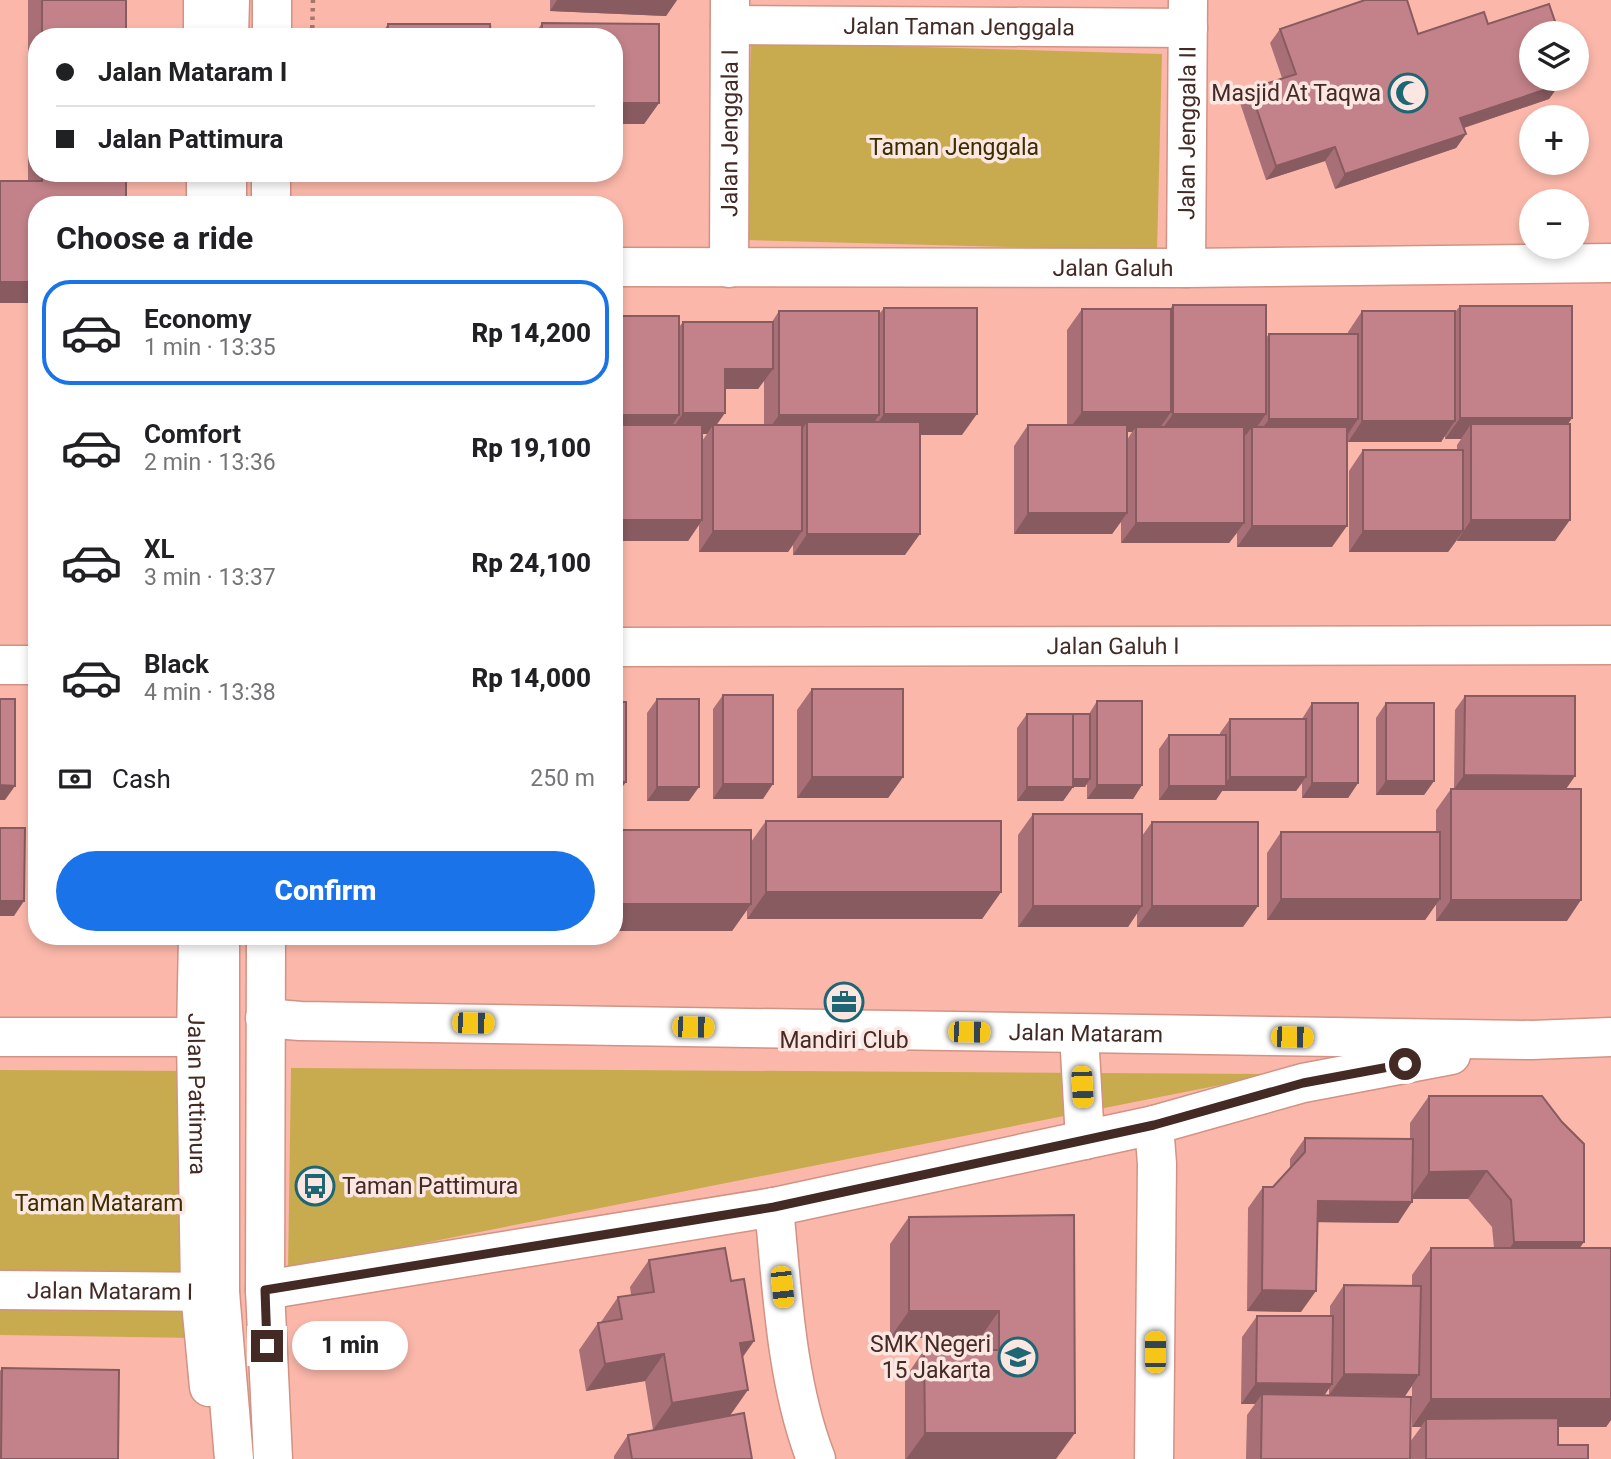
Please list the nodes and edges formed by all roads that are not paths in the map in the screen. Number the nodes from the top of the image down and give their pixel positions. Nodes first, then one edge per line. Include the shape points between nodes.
1 (203, 0) edge
2 (230, 0) edge
3 (272, 0) edge
4 (730, 12) edge
5 (1188, 14) edge
6 (203, 28) edge
7 (229, 28) edge
8 (272, 28) edge
9 (1611, 263) edge
10 (623, 267) edge
11 (729, 268) junction
12 (1186, 268) junction
13 (1611, 645) edge
14 (623, 647) edge
15 (0, 665) edge
16 (28, 665) edge
17 (199, 945) edge
18 (219, 945) edge
19 (266, 945) edge
20 (265, 1018) junction
21 (1079, 1034) junction
22 (0, 1037) edge
23 (208, 1037) junction
24 (1611, 1037) edge
25 (1532, 1040) junction
26 (1154, 1125) junction
27 (1085, 1140) junction
28 (774, 1207) junction
29 (0, 1290) edge
30 (265, 1290) junction
31 (210, 1292) junction
32 (216, 1459) edge
33 (234, 1459) edge
34 (273, 1459) edge
35 (816, 1459) edge
36 (1154, 1459) edge

1 - 6 street
2 - 7 street
3 - 8 street
4 - 5 street, Jalan Taman Jenggala
4 - 11 street, Jalan Jenggala I
5 - 12 street, Jalan Jenggala II
9 - 12 street, Jalan Galuh
10 - 11 street, Jalan Galuh
11 - 12 street, Jalan Galuh
13 - 14 street, Jalan Galuh I
15 - 16 street
17 - 23 street, Jalan Pattimura
18 - 23 street, Jalan Pattimura
19 - 20 street
20 - 21 street, Jalan Mataram
20 - 30 street
21 - 25 street, Jalan Mataram
21 - 27 street
22 - 23 street
23 - 31 street, Jalan Pattimura
24 - 25 street, Jalan Mataram
25 - 26 street via 1303,1083
26 - 27 street
26 - 36 street
27 - 28 street
28 - 30 street
28 - 35 street via 787,1341 805,1432
29 - 31 street, Jalan Mataram I
30 - 34 street
31 - 32 street, Jalan Pattimura
31 - 33 street, Jalan Pattimura

